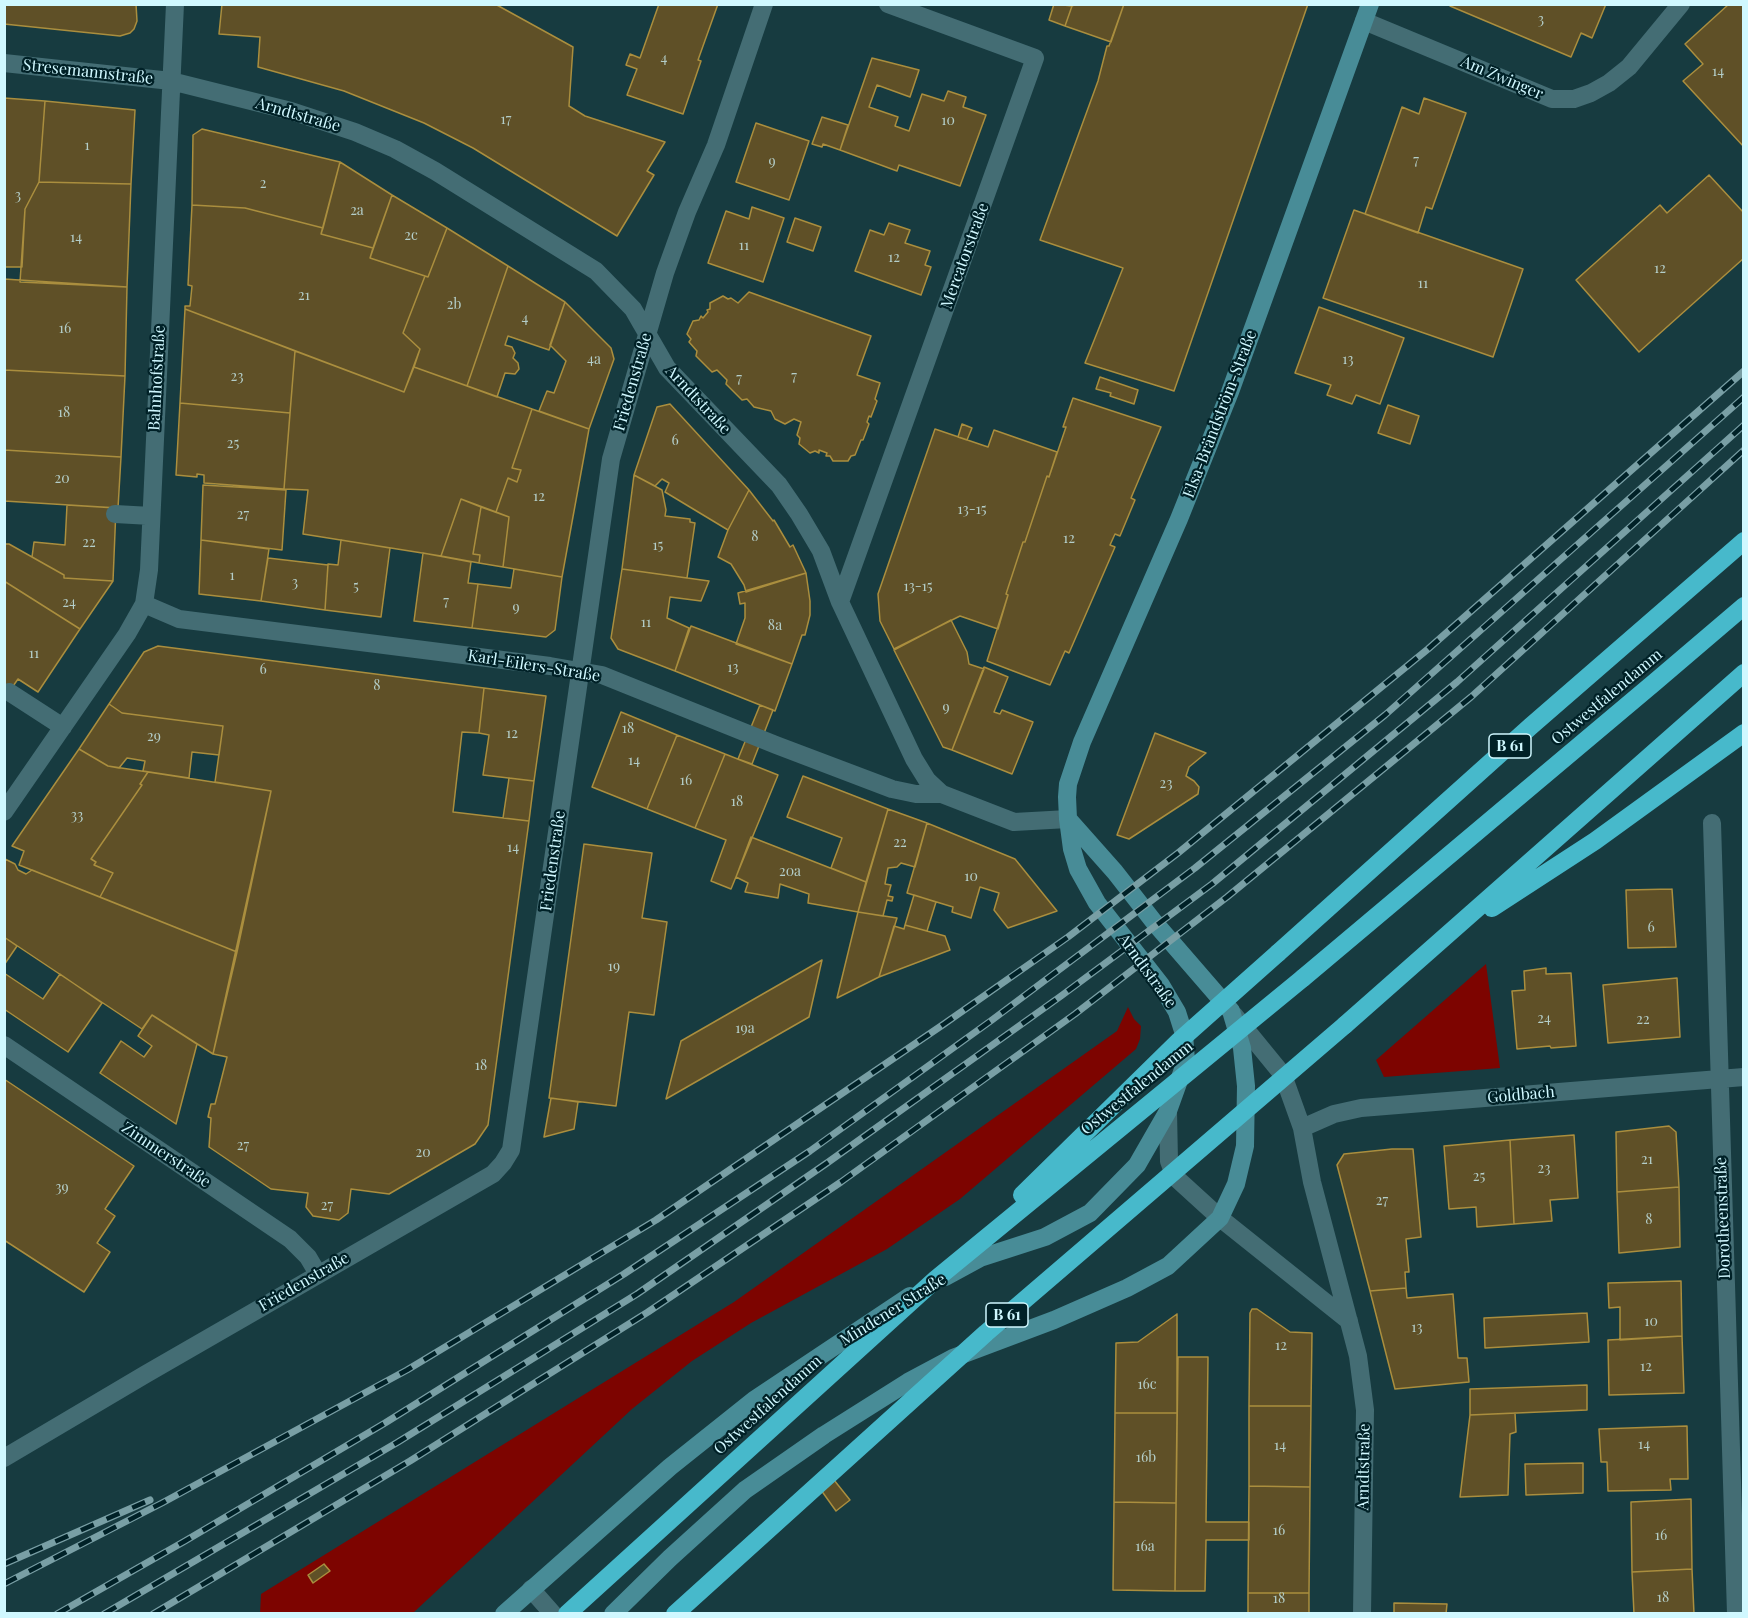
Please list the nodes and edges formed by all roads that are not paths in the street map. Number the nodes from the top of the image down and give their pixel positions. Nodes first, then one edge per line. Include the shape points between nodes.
1 (175, 4) edge
2 (764, 4) edge
3 (888, 4) edge
4 (1681, 4) edge
5 (1367, 13) edge
6 (4, 63) edge
7 (171, 81) junction
8 (647, 331) junction
9 (116, 514) dead end
10 (151, 516) junction
11 (1743, 541) edge
12 (840, 602) junction
13 (144, 604) junction
14 (1743, 606) edge
15 (581, 670) junction
16 (1743, 673) edge
17 (9, 692) dead end
18 (63, 727) junction
19 (1743, 733) edge
20 (942, 794) junction
21 (4, 812) edge
22 (1068, 819) junction
23 (1712, 823) dead end
24 (1445, 938) junction
25 (1231, 1011) junction
26 (4, 1045) edge
27 (1743, 1077) edge
28 (1718, 1080) junction
29 (1168, 1111) junction
30 (1302, 1128) junction
31 (1220, 1218) junction
32 (318, 1274) junction
33 (936, 1279) junction
34 (1348, 1322) junction
35 (1736, 1431) edge
36 (4, 1458) edge
37 (531, 1590) junction
38 (504, 1614) edge
39 (553, 1614) edge
40 (567, 1614) edge
41 (613, 1614) edge
42 (675, 1614) edge
43 (1362, 1614) edge
44 (1736, 1614) edge

1 - 7 street, Bahnhofstraße
2 - 8 street, Friedenstraße via 705,174 676,241
3 - 12 street, Mercatorstraße via 1035,58
4 - 5 street, Am Zwinger via 1629,67 1609,83 1574,99 1552,99
5 - 22 street, Elsa-Brändström-Straße via 1230,392 1079,752 1068,784
6 - 7 street, Stresemannstraße
7 - 8 street, Arndtstraße via 291,111 395,149 596,271 633,309
7 - 10 street, Bahnhofstraße
8 - 12 street, Arndtstraße via 667,368 779,485 821,551
8 - 15 street, Friedenstraße via 611,459
9 - 10 street
10 - 13 street, Bahnhofstraße
11 - 33 highway, B 61, bridge via 1179,1041
12 - 20 street, Arndtstraße via 914,759
13 - 15 street, Karl-Eilers-Straße via 179,619
13 - 18 street, Bahnhofstraße
14 - 33 highway, Ostwestfalendamm / B 61, bridge via 1303,978
15 - 20 street, Karl-Eilers-Straße via 892,789
15 - 32 street, Friedenstraße via 511,1150 493,1174
16 - 24 highway, B 61
17 - 18 street
18 - 21 street, Bahnhofstraße
19 - 24 highway, B 61 via 1595,841
20 - 22 street, Arndtstraße via 1014,822
22 - 25 street, Arndtstraße
22 - 29 street, Arndtstraße via 1078,869 1097,903 1161,985 1177,1012 1186,1061
23 - 28 street, Dorotheenstraße
24 - 42 highway, B 61, bridge via 986,1334
25 - 30 street, Arndtstraße via 1283,1075
25 - 31 street, Arndtstraße via 1242,1048 1246,1086 1245,1146 1236,1184
26 - 32 street, Zimmerstraße via 290,1239
27 - 28 street, Goldbach
28 - 30 street, Goldbach via 1361,1108
28 - 35 street, Dorotheenstraße
29 - 31 street, Arndtstraße via 1169,1161 1175,1177
29 - 37 street, Mindener Straße via 1137,1166 1090,1214 1045,1237 980,1258 886,1311 745,1408 670,1467
30 - 34 street, Arndtstraße
31 - 34 street, Arndtstraße
31 - 41 street via 1168,1266 1064,1316 953,1359 908,1382 824,1435 745,1490
32 - 36 street, Friedenstraße
33 - 40 highway, Ostwestfalendamm / B 61, bridge
34 - 43 street, Arndtstraße via 1358,1356 1365,1410
35 - 44 street, Dorotheenstraße
37 - 38 street, Mindener Straße
37 - 39 street

